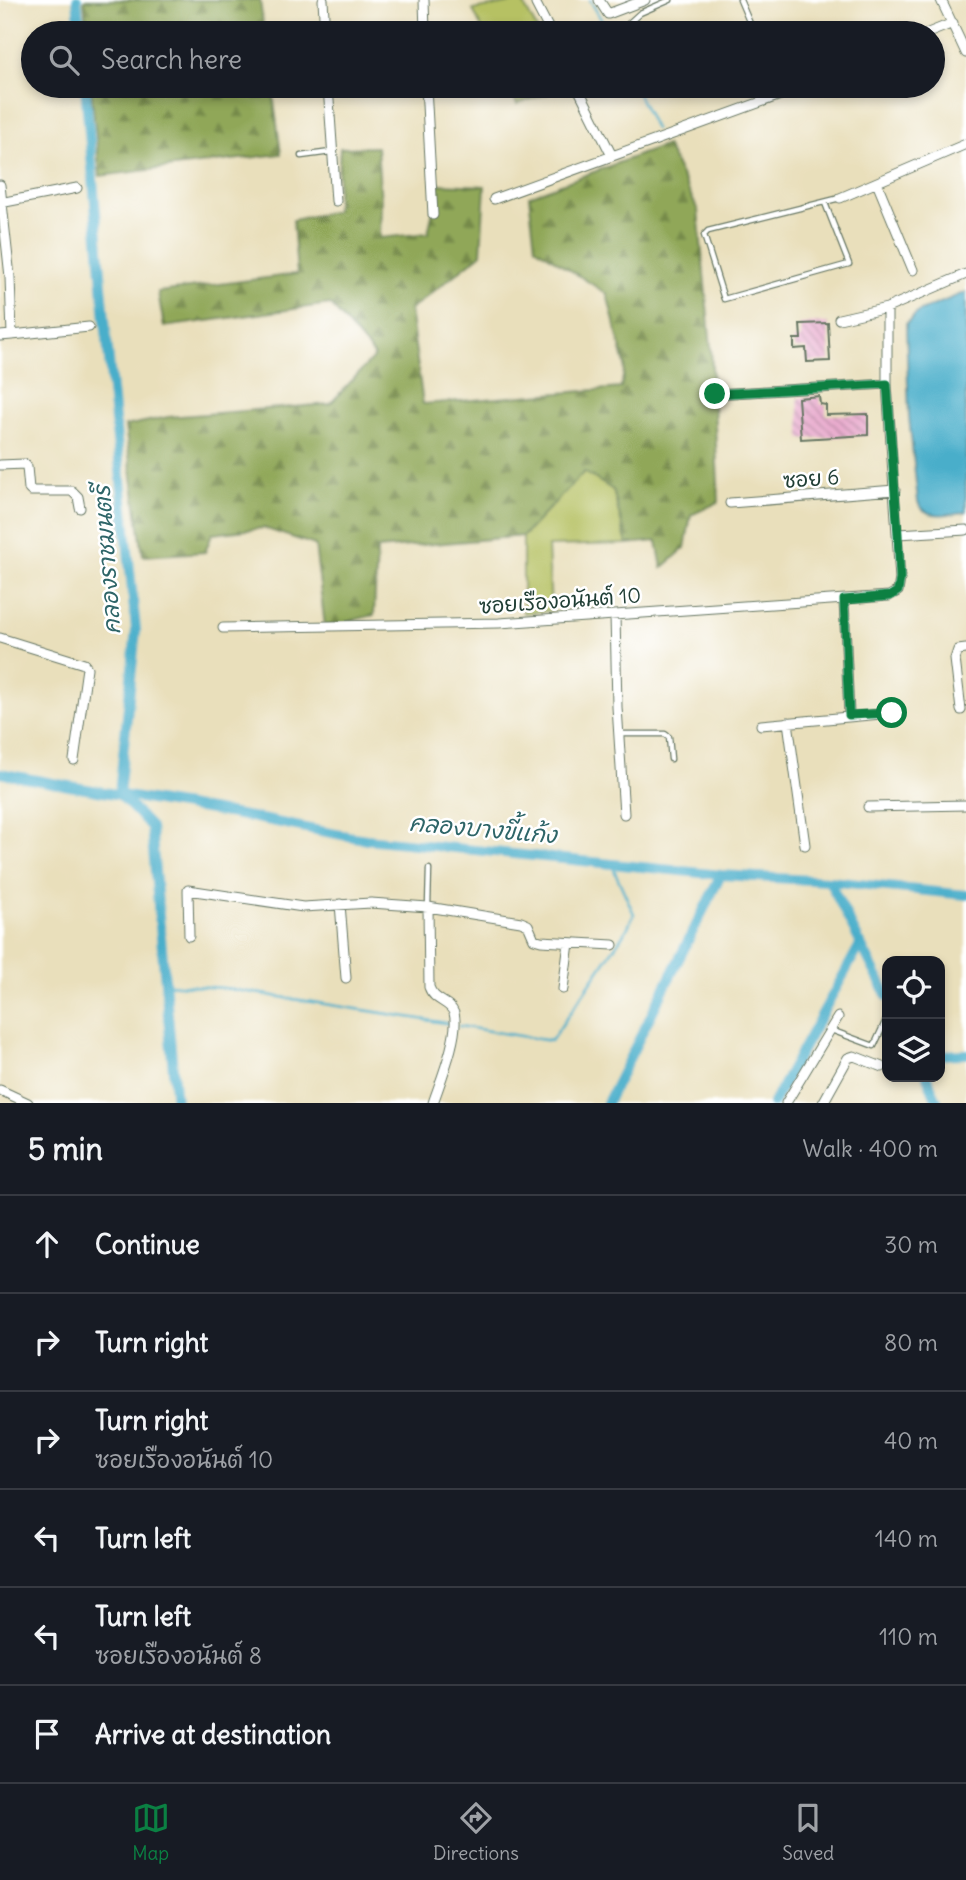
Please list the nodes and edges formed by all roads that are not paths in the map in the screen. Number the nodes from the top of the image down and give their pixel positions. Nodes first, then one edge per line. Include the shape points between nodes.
1 (323, 0) edge
2 (424, 0) edge
3 (599, 0) edge
4 (645, 0) edge
5 (670, 0) edge
6 (740, 0) edge
7 (941, 0) edge
8 (536, 4) dead end
9 (324, 21) edge
10 (425, 21) edge
11 (545, 21) edge
12 (631, 21) edge
13 (749, 21) edge
14 (953, 23) junction
15 (945, 26) edge
16 (966, 52) edge
17 (329, 98) edge
18 (427, 98) edge
19 (583, 98) edge
20 (775, 98) edge
21 (966, 144) edge
22 (332, 152) junction
23 (300, 156) dead end
24 (612, 156) junction
25 (877, 183) junction
26 (0, 185) edge
27 (77, 188) dead end
28 (840, 198) joint
29 (495, 199) dead end
30 (336, 201) dead end
31 (1, 203) edge
32 (825, 203) junction
33 (433, 215) dead end
34 (914, 270) dead end
35 (966, 274) edge
36 (887, 308) junction
37 (839, 319) dead end
38 (89, 327) dead end
39 (12, 335) junction
40 (0, 336) edge
41 (887, 384) junction
42 (715, 394) dead end
43 (0, 464) edge
44 (895, 490) junction
45 (730, 503) dead end
46 (80, 508) dead end
47 (966, 530) edge
48 (898, 534) junction
49 (844, 600) junction
50 (615, 615) junction
51 (223, 628) dead end
52 (0, 638) edge
53 (966, 649) edge
54 (961, 710) dead end
55 (892, 713) dead end
56 (849, 715) junction
57 (789, 722) junction
58 (761, 725) dead end
59 (619, 734) junction
60 (671, 759) dead end
61 (74, 760) dead end
62 (966, 805) edge
63 (868, 807) dead end
64 (624, 814) dead end
65 (805, 845) dead end
66 (429, 869) dead end
67 (340, 904) junction
68 (428, 907) junction
69 (189, 936) dead end
70 (569, 943) junction
71 (613, 945) dead end
72 (346, 978) dead end
73 (564, 989) dead end
74 (838, 1017) dead end
75 (882, 1029) edge
76 (830, 1030) junction
77 (882, 1067) dead end
78 (0, 1090) edge
79 (28, 1103) edge
80 (433, 1103) edge
81 (786, 1103) edge
82 (823, 1103) edge

1 - 9 street
2 - 10 street
3 - 4 street via 609,14
5 - 12 lane
6 - 13 lane
7 - 14 street
8 - 11 street
14 - 15 street
14 - 16 street
17 - 22 street
18 - 33 street
19 - 24 street
20 - 24 street
21 - 25 street
22 - 23 lane
22 - 30 street
24 - 29 street
25 - 28 street
25 - 34 street
26 - 31 street
27 - 31 street
28 - 32 lane
31 - 39 street
32 - 32 lane via 849,264 724,299 704,235 708,231
35 - 36 street
36 - 37 street
36 - 41 street
38 - 39 street
39 - 40 street
41 - 42 street
41 - 44 street
43 - 46 street via 24,464 29,489 72,491
44 - 45 street, ซอย 6
44 - 48 street
47 - 48 street
48 - 49 street, ซอยเรืองอนันต์ 10 via 898,591 890,596
49 - 50 street, ซอยเรืองอนันต์ 10
49 - 56 street
50 - 51 street, ซอยเรืองอนันต์ 10 via 499,623
50 - 59 street
52 - 61 street via 87,668
53 - 54 street via 958,650 955,659
55 - 56 street
56 - 57 street
57 - 58 street
57 - 65 street
59 - 60 lane via 665,734
59 - 64 street
62 - 63 street
66 - 68 lane
67 - 68 street
67 - 69 street via 291,906 188,890
67 - 72 street
68 - 70 street via 520,922 528,925 534,939
68 - 80 street via 429,986 434,997 454,1011 450,1050
70 - 71 street
70 - 73 street
74 - 76 street
75 - 76 lane via 874,1046
76 - 81 street
77 - 82 street via 848,1058
78 - 79 street

